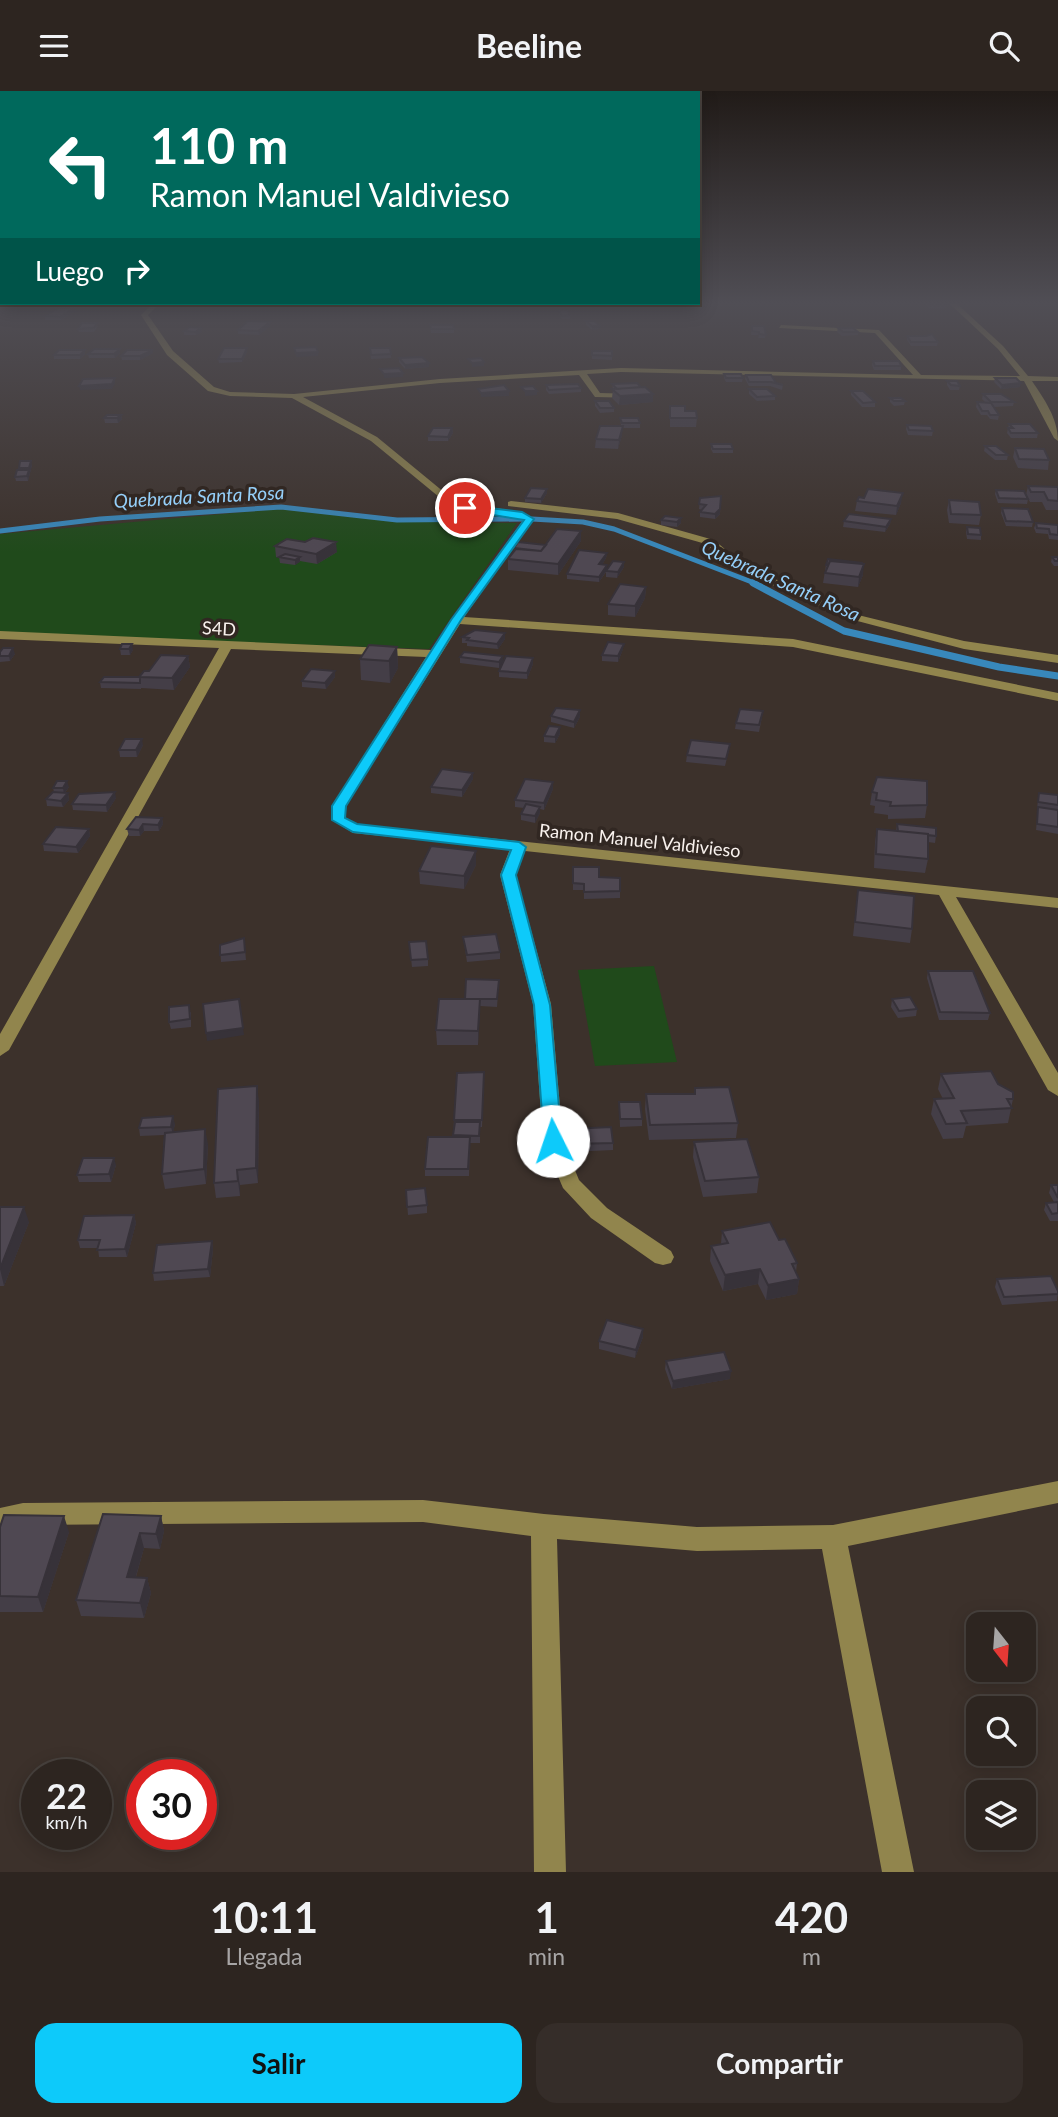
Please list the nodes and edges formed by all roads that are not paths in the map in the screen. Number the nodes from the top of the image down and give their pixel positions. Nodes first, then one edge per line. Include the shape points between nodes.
1 (207, 386) edge
2 (390, 386) edge
3 (591, 386) edge
4 (1032, 386) edge
5 (294, 396) junction
6 (639, 396) edge
7 (1058, 438) edge
8 (445, 498) junction
9 (456, 620) junction
10 (0, 635) edge
11 (226, 646) junction
12 (436, 654) junction
13 (1058, 659) edge
14 (1058, 697) edge
15 (519, 847) junction
16 (945, 892) junction
17 (1058, 903) edge
18 (0, 1050) edge
19 (1058, 1090) edge
20 (663, 1257) dead end
21 (1058, 1492) edge
22 (0, 1520) edge
23 (544, 1526) junction
24 (833, 1537) junction
25 (550, 1872) edge
26 (898, 1872) edge

1 - 5 street, Ramon Manuel Valdivieso via 230,394
2 - 5 street
3 - 6 street via 598,395
4 - 7 street
5 - 8 street, Ramon Manuel Valdivieso via 374,439
8 - 9 street, Ramon Manuel Valdivieso via 459,506 529,519
8 - 13 street via 618,516 710,542 760,576 850,615 964,645
9 - 12 street, Ramon Manuel Valdivieso
9 - 14 street via 793,643
10 - 11 street, S4D
11 - 12 street, S4D
11 - 18 street
12 - 15 street, Ramon Manuel Valdivieso via 339,806 339,820 353,828
15 - 16 street, Ramon Manuel Valdivieso
15 - 20 street via 508,875 542,1005 553,1141 570,1184 599,1213
16 - 17 street, Ramon Manuel Valdivieso
16 - 19 street
21 - 24 street
22 - 23 street via 23,1514 423,1511
23 - 24 street via 697,1539
23 - 25 street
24 - 26 street

